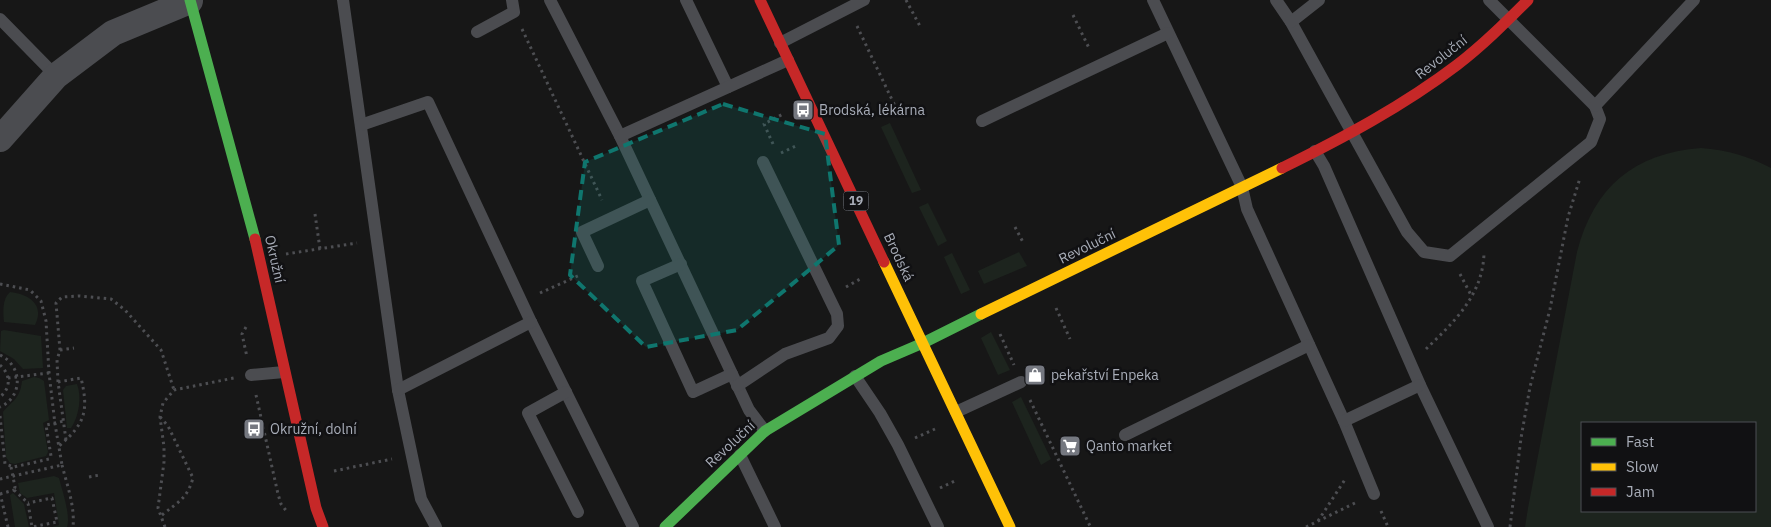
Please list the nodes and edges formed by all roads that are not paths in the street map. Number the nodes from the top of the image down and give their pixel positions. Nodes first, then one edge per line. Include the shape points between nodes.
1 (191, 0) edge
2 (343, 0) edge
3 (550, 0) edge
4 (686, 0) edge
5 (760, 0) edge
6 (864, 0) edge
7 (1153, 0) edge
8 (1276, 0) edge
9 (1319, 0) edge
10 (1488, 0) edge
11 (1528, 0) edge
12 (1694, 0) edge
13 (513, 6) edge
14 (0, 19) edge
15 (1509, 21) junction
16 (1291, 22) junction
17 (477, 32) dead end
18 (1168, 33) junction
19 (780, 43) junction
20 (788, 60) junction
21 (56, 76) junction
22 (728, 87) junction
23 (1595, 106) junction
24 (982, 121) dead end
25 (361, 125) junction
26 (1353, 132) junction
27 (620, 136) junction
28 (0, 139) edge
29 (1315, 151) junction
30 (763, 162) dead end
31 (1242, 187) junction
32 (650, 200) junction
33 (681, 264) junction
34 (598, 266) road end
35 (531, 322) junction
36 (923, 343) junction
37 (1309, 345) junction
38 (284, 372) junction
39 (252, 375) road end
40 (855, 376) junction
41 (734, 380) junction
42 (1021, 382) road end
43 (1420, 385) junction
44 (398, 390) junction
45 (566, 392) junction
46 (956, 412) junction
47 (1344, 421) junction
48 (765, 430) junction
49 (1125, 435) dead end
50 (740, 455) junction
51 (1376, 499) road end
52 (578, 512) dead end
53 (323, 527) edge
54 (436, 527) edge
55 (633, 527) edge
56 (665, 527) edge
57 (775, 527) edge
58 (938, 527) edge
59 (1010, 527) edge
60 (1488, 527) edge

1 - 21 street via 113,33
1 - 38 street, Okružní via 260,258
2 - 25 lane
3 - 27 lane
4 - 22 lane
5 - 19 street, Brodská / 19
6 - 19 lane
7 - 18 lane
8 - 16 lane
9 - 16 lane
10 - 15 lane
11 - 15 street, Revoluční
12 - 23 lane
13 - 17 lane
14 - 21 lane
15 - 23 lane
15 - 26 street, Revoluční via 1431,86
16 - 26 lane
18 - 24 lane
18 - 31 lane
19 - 20 street, Brodská / 19
20 - 22 lane
20 - 36 street, Brodská / 19
21 - 28 street
22 - 27 lane
23 - 26 lane via 1600,119 1591,142 1450,256 1424,252 1407,232
25 - 35 lane via 428,102
25 - 44 lane
26 - 29 street, Revoluční
27 - 32 lane
29 - 31 street, Revoluční
29 - 43 lane
30 - 41 lane via 837,314 838,326 829,338 785,354
31 - 36 street, Revoluční
31 - 37 lane via 1247,209
32 - 33 lane
32 - 34 lane via 582,232
33 - 41 lane
33 - 41 lane via 642,281 689,384 693,392
35 - 44 lane
35 - 45 lane
36 - 40 street, Revoluční
36 - 46 street, Brodská / 19
37 - 47 lane
37 - 49 lane
38 - 39 lane
38 - 53 street, Okružní
40 - 48 street, Revoluční
40 - 58 lane via 898,445
41 - 48 lane via 748,410
42 - 46 lane
43 - 47 lane
43 - 60 lane
44 - 54 lane via 422,499
45 - 52 lane via 528,413
45 - 55 lane
46 - 59 street, Brodská / 19
47 - 51 lane
48 - 50 street, Revoluční
50 - 56 street, Revoluční
50 - 57 lane

